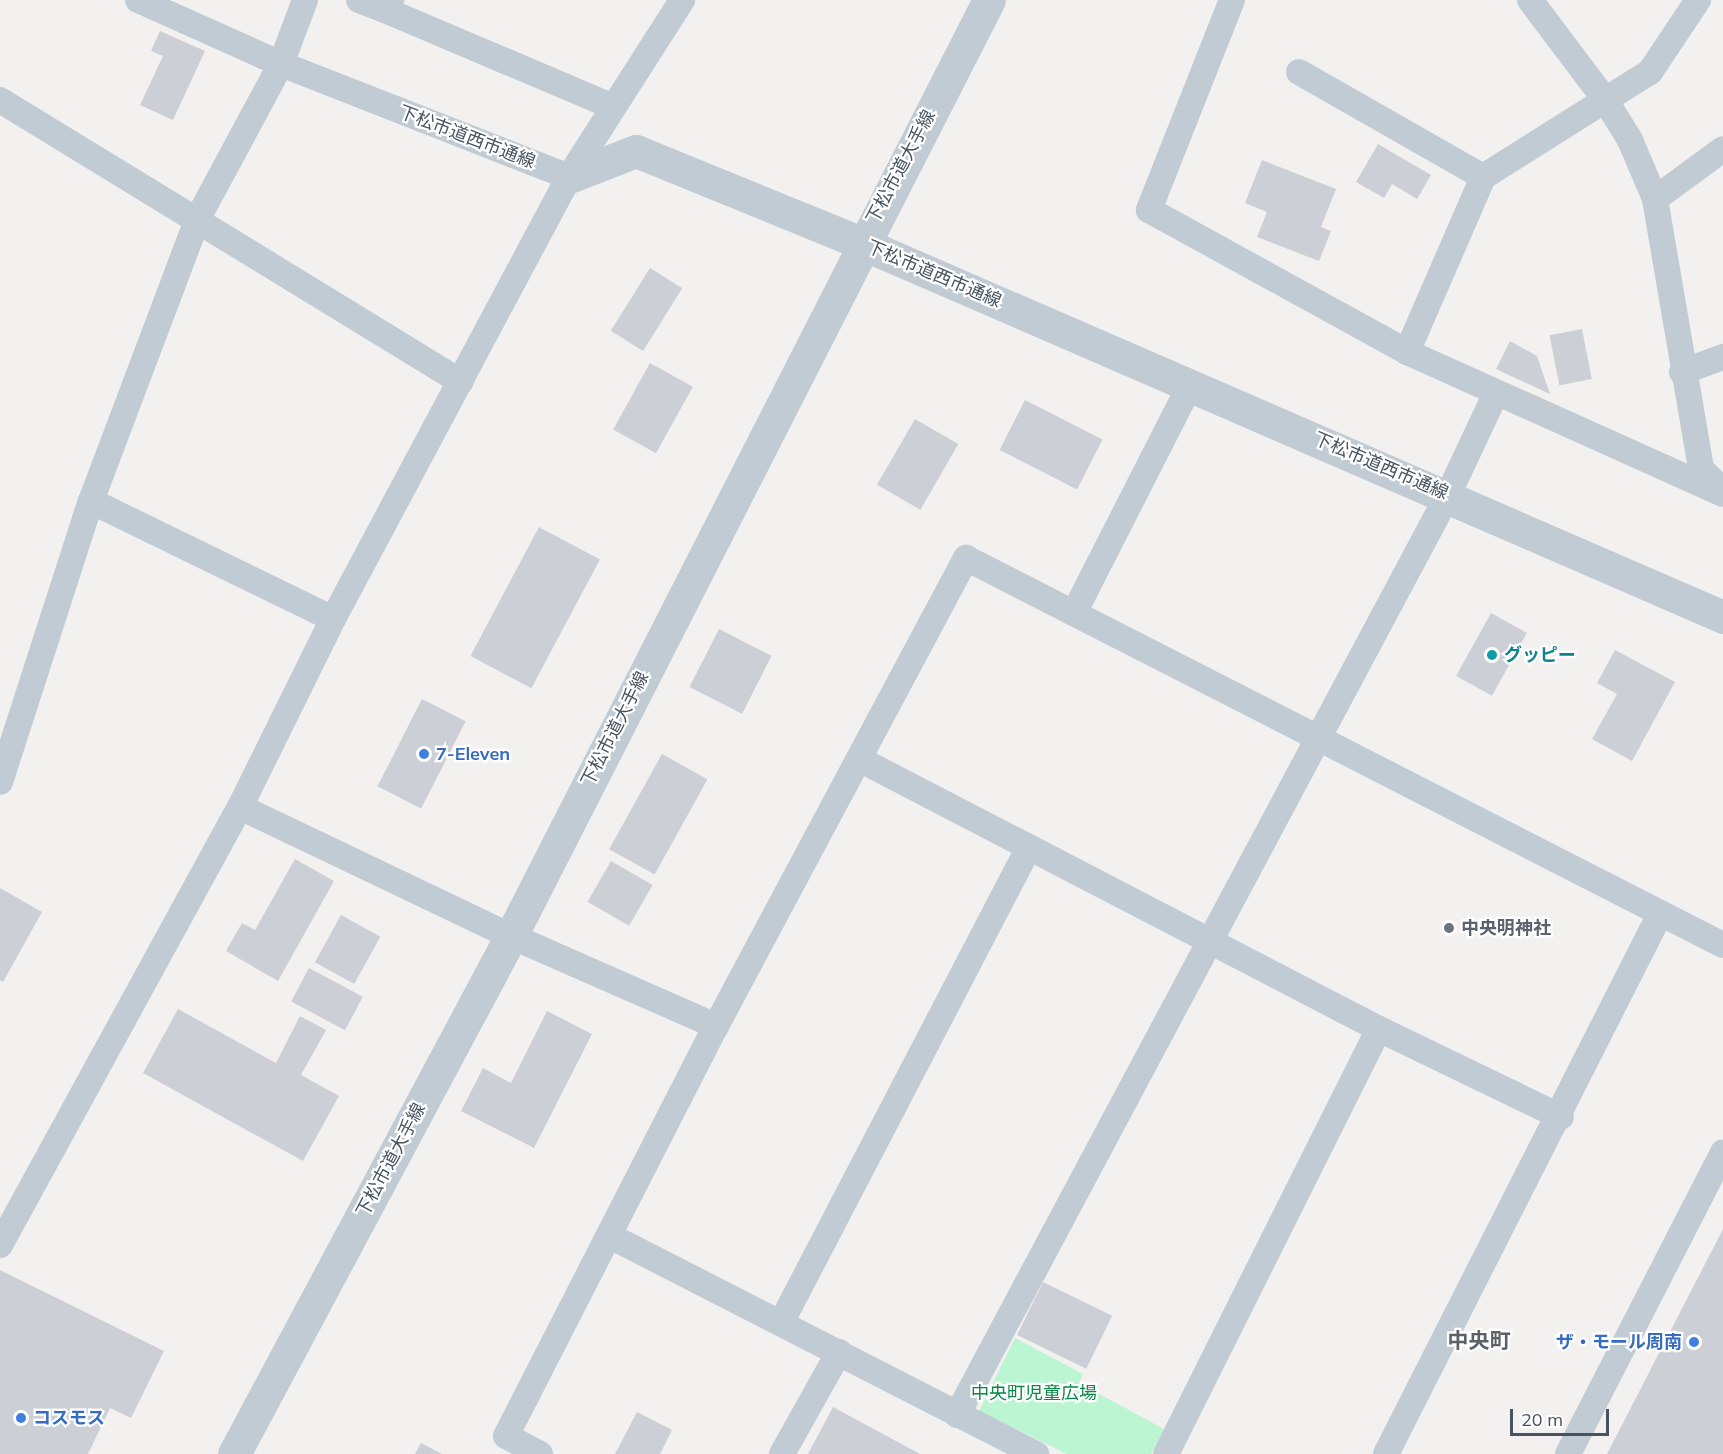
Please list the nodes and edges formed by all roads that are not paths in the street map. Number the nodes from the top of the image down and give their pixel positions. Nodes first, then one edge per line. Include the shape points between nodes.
1 (138, 0) edge
2 (306, 0) edge
3 (359, 0) edge
4 (682, 0) edge
5 (989, 0) edge
6 (1232, 0) edge
7 (1530, 0) edge
8 (1698, 0) edge
9 (388, 5) edge
10 (281, 64) junction
11 (1299, 72) dead end
12 (0, 100) edge
13 (1606, 101) junction
14 (614, 107) junction
15 (1723, 149) edge
16 (569, 177) junction
17 (1483, 177) junction
18 (1655, 200) junction
19 (198, 218) junction
20 (861, 243) junction
21 (1407, 352) junction
22 (1723, 357) edge
23 (1683, 372) junction
24 (461, 382) junction
25 (1190, 385) junction
26 (1496, 393) junction
27 (1712, 464) edge
28 (1723, 492) edge
29 (1448, 495) junction
30 (91, 501) junction
31 (1074, 613) junction
32 (1723, 617) edge
33 (333, 619) junction
34 (1316, 740) junction
35 (859, 759) junction
36 (0, 782) edge
37 (240, 807) junction
38 (1029, 849) junction
39 (1660, 914) junction
40 (511, 936) junction
41 (1208, 938) junction
42 (1723, 945) edge
43 (716, 1026) junction
44 (1379, 1029) junction
45 (1561, 1117) junction
46 (1723, 1152) edge
47 (610, 1236) junction
48 (0, 1245) edge
49 (782, 1321) junction
50 (839, 1352) junction
51 (957, 1415) junction
52 (234, 1454) edge
53 (540, 1454) edge
54 (782, 1454) edge
55 (1036, 1454) edge
56 (1166, 1454) edge
57 (1386, 1454) edge
58 (1569, 1454) edge

1 - 10 street, 下松市道西市通線
2 - 10 street
3 - 9 street
4 - 14 street
5 - 20 street, 下松市道大手線
6 - 21 street via 1149,210
7 - 13 street
8 - 13 street via 1650,72
9 - 14 street
10 - 16 street, 下松市道西市通線
10 - 19 street
11 - 17 street
12 - 19 street
13 - 17 street
13 - 18 street via 1630,140
14 - 16 street
15 - 18 street
16 - 20 street, 下松市道西市通線 via 636,151
16 - 24 street
17 - 21 street
18 - 23 street
19 - 24 street
19 - 30 street
20 - 25 street, 下松市道西市通線
20 - 40 street, 下松市道大手線
21 - 26 street
22 - 23 street
23 - 27 street
24 - 33 street
25 - 29 street, 下松市道西市通線
25 - 31 street
26 - 28 street
26 - 29 street
27 - 28 street
29 - 32 street, 下松市道西市通線
29 - 34 street
30 - 33 street
30 - 36 street
31 - 34 street
31 - 35 street via 966,558
33 - 37 street
34 - 39 street
34 - 41 street
35 - 38 street
35 - 43 street
37 - 40 street
37 - 48 street
38 - 41 street
38 - 49 street
39 - 42 street
39 - 45 street
40 - 43 street
40 - 52 street, 下松市道大手線
41 - 44 street
41 - 51 street
43 - 47 street
44 - 45 street
44 - 56 street
45 - 57 street
46 - 58 street
47 - 49 street
47 - 53 street via 506,1437
49 - 50 street
50 - 51 street
50 - 54 street
51 - 55 street

